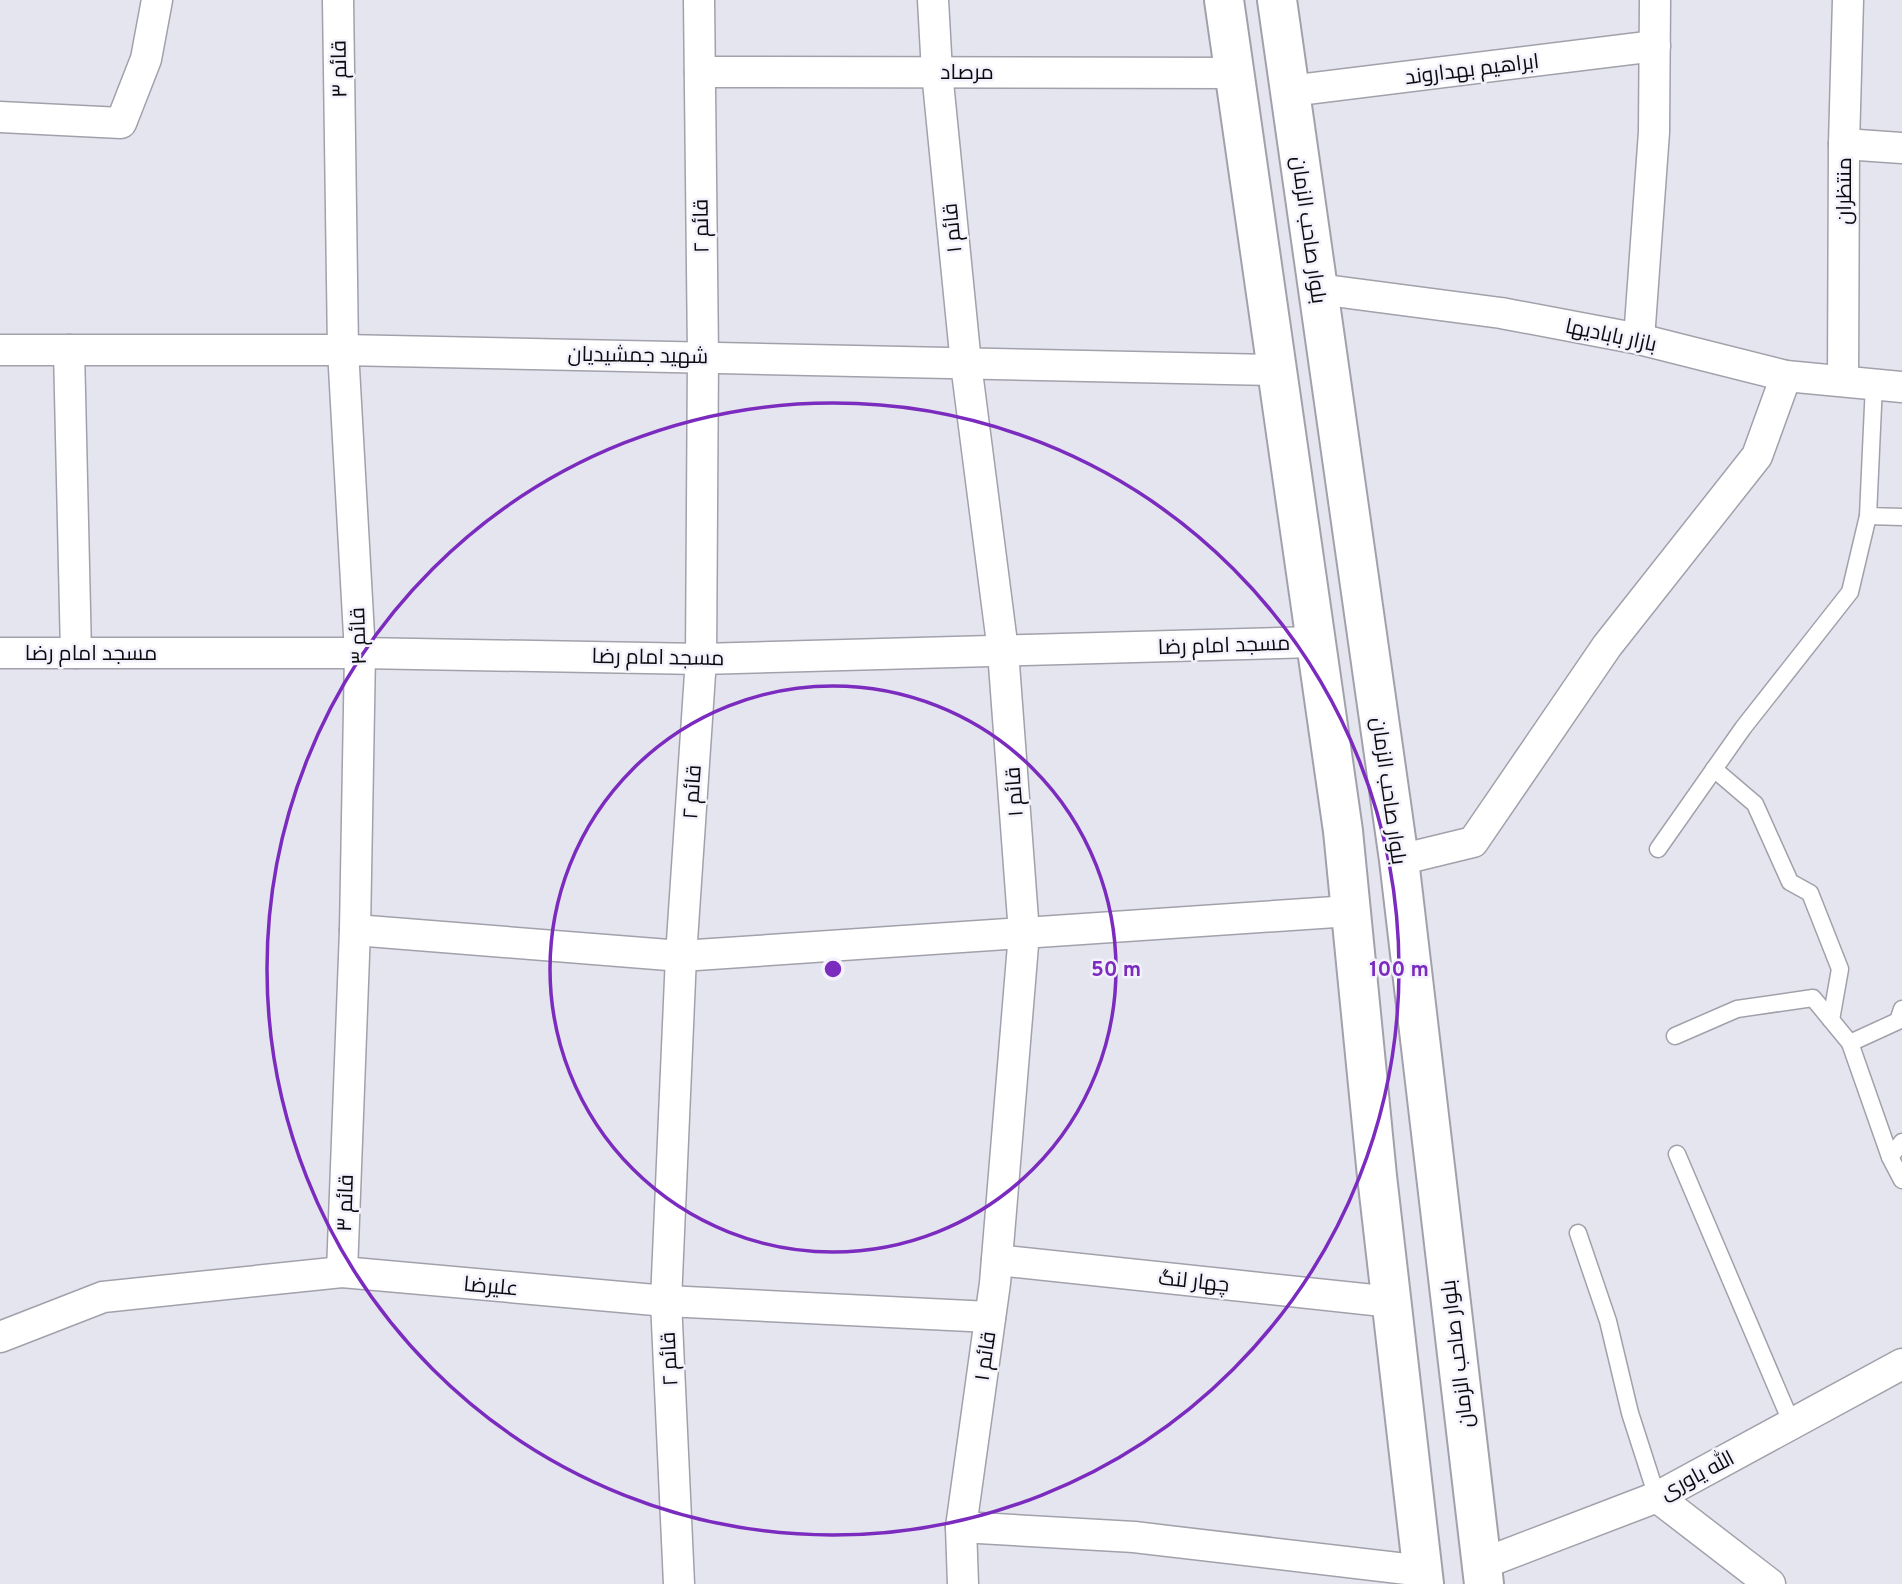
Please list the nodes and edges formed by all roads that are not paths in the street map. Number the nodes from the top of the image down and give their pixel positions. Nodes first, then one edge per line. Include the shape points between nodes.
1 (157, 0) edge
2 (338, 0) edge
3 (699, 0) edge
4 (933, 0) edge
5 (1224, 0) edge
6 (1277, 0) edge
7 (1655, 0) edge
8 (1848, 0) edge
9 (1655, 46) junction
10 (700, 72) junction
11 (937, 72) junction
12 (1234, 73) junction
13 (1290, 91) junction
14 (0, 117) edge
15 (1844, 144) junction
16 (1902, 148) edge
17 (1318, 289) junction
18 (1266, 295) junction
19 (1639, 339) junction
20 (0, 350) edge
21 (69, 350) junction
22 (343, 350) junction
23 (703, 356) junction
24 (966, 365) junction
25 (1276, 370) junction
26 (1786, 376) junction
27 (1843, 381) junction
28 (1888, 385) edge
29 (1868, 516) junction
30 (1902, 517) edge
31 (1315, 642) junction
32 (1003, 651) junction
33 (0, 653) edge
34 (76, 653) junction
35 (360, 653) junction
36 (701, 659) junction
37 (1714, 769) junction
38 (1658, 849) dead end
39 (1399, 860) junction
40 (1350, 911) junction
41 (355, 930) junction
42 (1024, 933) junction
43 (681, 956) junction
44 (1902, 1009) edge
45 (1831, 1020) junction
46 (1675, 1036) dead end
47 (1850, 1043) junction
48 (1902, 1142) edge
49 (1677, 1154) dead end
50 (1890, 1157) junction
51 (1902, 1180) edge
52 (1578, 1233) dead end
53 (997, 1260) junction
54 (342, 1272) junction
55 (666, 1301) junction
56 (1392, 1302) junction
57 (990, 1317) junction
58 (0, 1336) edge
59 (1902, 1364) edge
60 (1792, 1424) junction
61 (1657, 1497) junction
62 (961, 1527) junction
63 (1483, 1574) edge
64 (1424, 1577) edge
65 (679, 1584) edge
66 (962, 1584) edge
67 (1770, 1584) edge

1 - 14 street via 146,60 121,123
2 - 22 street, قائم ۳
3 - 10 street, قائم ۲
4 - 11 street, قائم ۱
5 - 12 main road
6 - 13 main road, بلوار صاحب الزمان
7 - 9 street
8 - 15 street, منتظران
9 - 13 street, ابراهیم بهداروند
9 - 19 street via 1654,132
10 - 11 street, مرصاد
10 - 23 street, قائم ۲
11 - 12 street, مرصاد
11 - 24 street, قائم ۱
12 - 18 main road
13 - 17 main road, بلوار صاحب الزمان
15 - 16 street
15 - 27 street, منتظران
17 - 18 main road
17 - 19 street, بازار بابادیها via 1501,313
17 - 39 main road, بلوار صاحب الزمان
18 - 25 main road
19 - 26 street, بازار بابادیها
20 - 21 street, شهید جمشیدیان
21 - 22 street, شهید جمشیدیان
21 - 34 street
22 - 23 street, شهید جمشیدیان
22 - 35 street, قائم ۳
23 - 24 street, شهید جمشیدیان
23 - 36 street, قائم ۲
24 - 25 street, شهید جمشیدیان
24 - 32 street, قائم ۱
25 - 31 main road
26 - 27 street, بازار بابادیها
26 - 39 street via 1757,456 1607,646 1473,842
27 - 28 street, بازار بابادیها
28 - 29 lane
29 - 30 lane
29 - 37 lane via 1850,592
31 - 32 street, مسجد امام رضا
31 - 40 main road
32 - 36 street, مسجد امام رضا
32 - 42 street, قائم ۱
33 - 34 street, مسجد امام رضا
34 - 35 street, مسجد امام رضا
35 - 36 street, مسجد امام رضا
35 - 41 street, قائم ۳
36 - 43 street, قائم ۲
37 - 38 lane
37 - 45 lane via 1755,804 1790,882 1810,893 1840,969
39 - 63 main road, بلوار صاحب الزمان
40 - 42 street
40 - 56 main road
41 - 43 street
41 - 54 street, قائم ۳
42 - 43 street
42 - 53 street, قائم ۱
43 - 55 street, قائم ۲
44 - 47 lane via 1898,1021
45 - 46 lane via 1813,998 1737,1009
45 - 47 lane
47 - 50 lane
48 - 50 lane
49 - 60 lane
50 - 51 lane
52 - 61 lane via 1608,1321
53 - 56 street, چهار لنگ
53 - 57 street, قائم ۱
54 - 55 street, علیرضا
54 - 58 street, علیرضا via 103,1297
55 - 57 street, علیرضا
55 - 65 street, قائم ۲
56 - 64 main road
57 - 62 street, قائم ۱
59 - 60 street, الله یاوری
60 - 61 street, الله یاوری
61 - 63 street, الله یاوری
61 - 67 street
62 - 64 street via 1135,1537
62 - 66 street, قائم ۱

